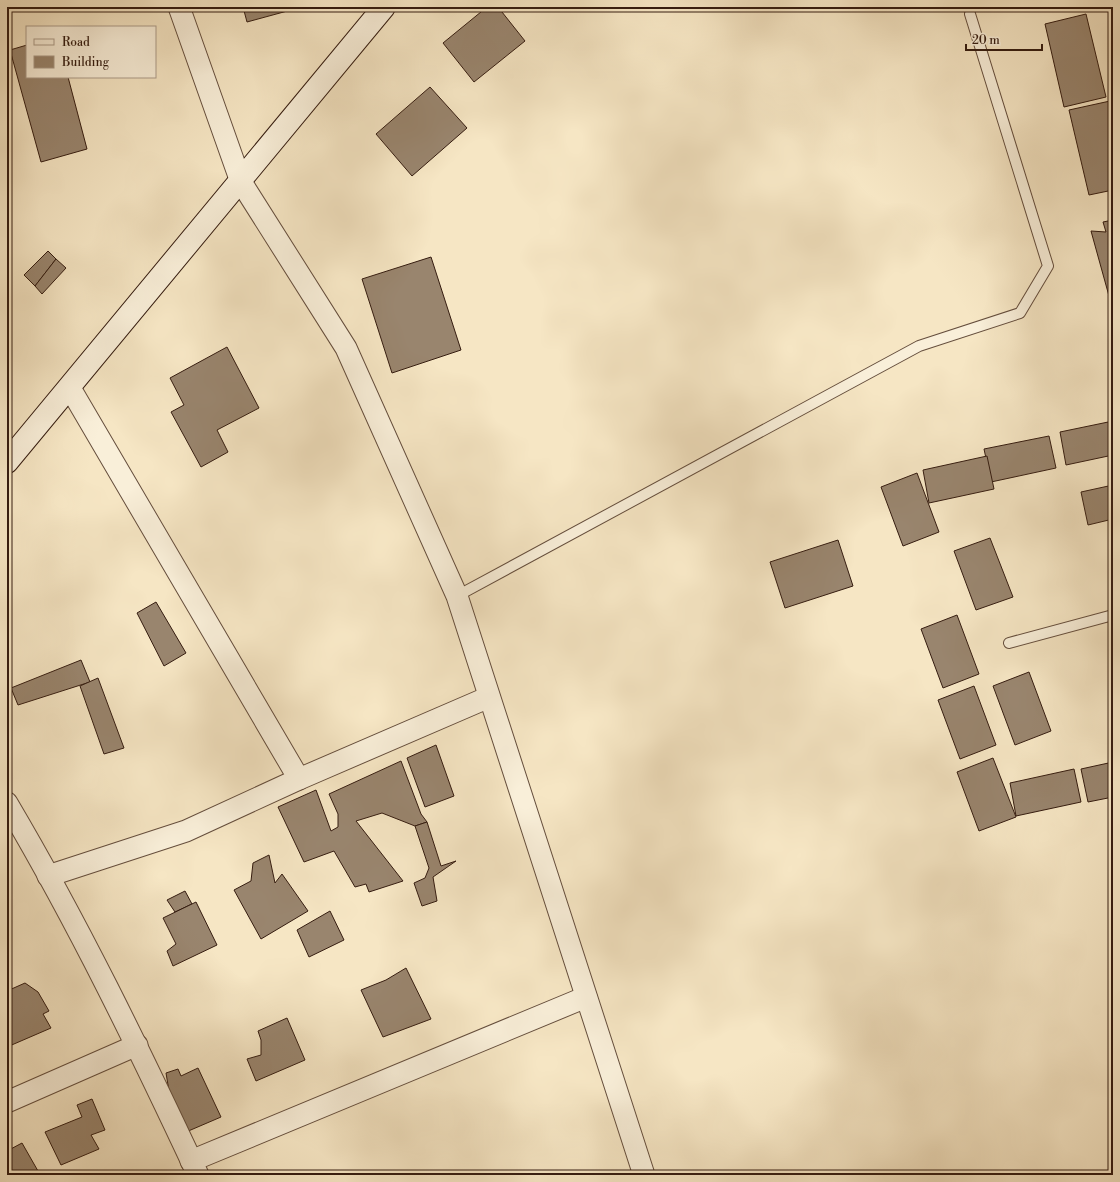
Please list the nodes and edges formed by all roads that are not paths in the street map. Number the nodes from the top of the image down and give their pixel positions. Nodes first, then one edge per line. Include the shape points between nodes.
1 (179, 7) edge
2 (384, 7) edge
3 (970, 14) dead end
4 (241, 182) junction
5 (70, 388) junction
6 (7, 462) edge
7 (457, 596) junction
8 (1113, 615) edge
9 (1009, 643) dead end
10 (489, 697) junction
11 (299, 779) junction
12 (7, 803) edge
13 (48, 876) junction
14 (586, 997) junction
15 (137, 1045) junction
16 (7, 1102) edge
17 (194, 1168) edge
18 (644, 1175) edge

1 - 4 street
2 - 4 street
3 - 7 lane via 1048,266 1020,313 919,346
4 - 5 street
4 - 7 street via 346,348
5 - 6 street
5 - 11 street
7 - 10 street
8 - 9 lane
10 - 11 street
10 - 14 street
11 - 13 street via 186,831
12 - 13 street
13 - 15 street
14 - 17 street
14 - 18 street
15 - 16 street
15 - 17 street

